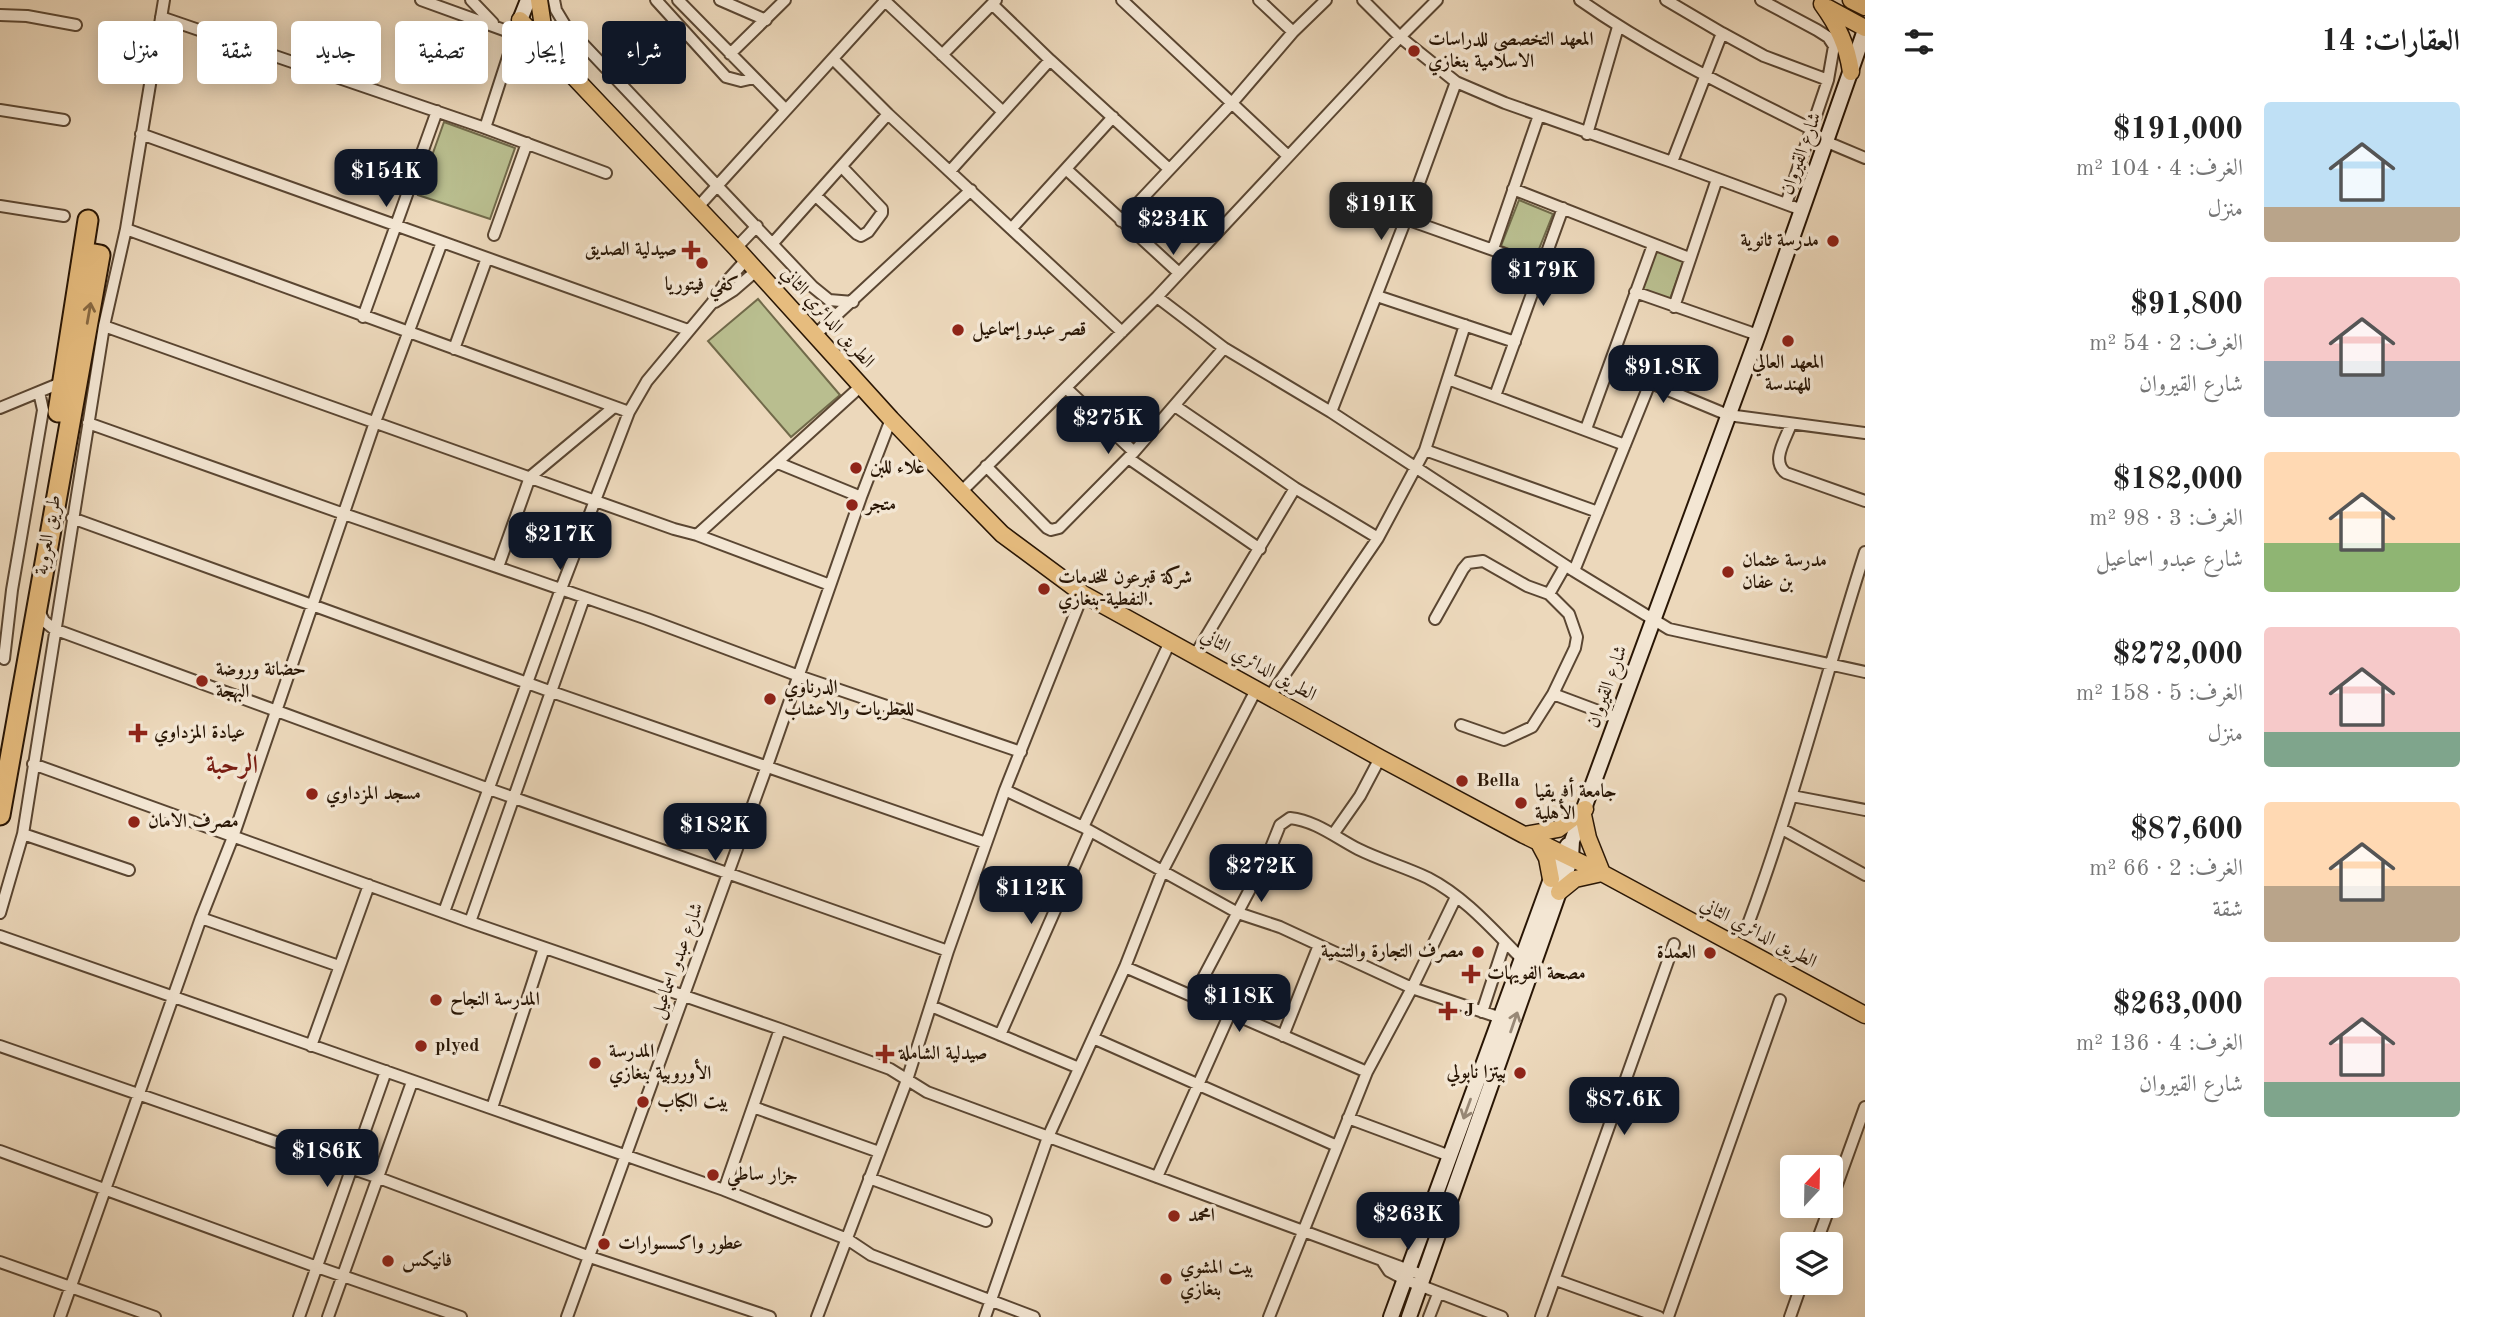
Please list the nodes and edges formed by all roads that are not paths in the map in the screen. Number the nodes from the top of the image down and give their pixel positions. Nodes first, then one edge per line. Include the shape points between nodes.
1 (164, 0) edge
2 (422, 0) edge
3 (471, 0) edge
4 (528, 0) edge
5 (539, 0) edge
6 (554, 0) edge
7 (656, 0) edge
8 (678, 0) edge
9 (785, 0) edge
10 (885, 0) edge
11 (1122, 0) edge
12 (1259, 0) edge
13 (1326, 0) edge
14 (1363, 0) edge
15 (1437, 0) edge
16 (1580, 0) edge
17 (1666, 0) edge
18 (1760, 0) edge
19 (1851, 0) edge
20 (723, 1) edge
21 (994, 2) edge
22 (1818, 2) edge
23 (1597, 5) edge
24 (1865, 7) edge
25 (0, 15) edge
26 (161, 17) junction
27 (766, 20) junction
28 (519, 21) edge
29 (542, 21) edge
30 (76, 25) dead end
31 (495, 25) junction
32 (502, 26) edge
33 (1618, 27) junction
34 (1865, 29) edge
35 (1293, 32) junction
36 (1722, 33) junction
37 (1400, 37) junction
38 (730, 54) junction
39 (942, 55) junction
40 (834, 60) junction
41 (1050, 60) junction
42 (1855, 72) edge
43 (502, 74) edge
44 (1704, 75) junction
45 (754, 78) junction
46 (1828, 80) junction
47 (1456, 82) junction
48 (579, 84) edge
49 (1232, 103) junction
50 (0, 110) edge
51 (786, 110) junction
52 (437, 111) junction
53 (1002, 111) junction
54 (888, 114) junction
55 (1539, 115) junction
56 (1113, 117) junction
57 (64, 120) dead end
58 (485, 128) junction
59 (1811, 129) junction
60 (141, 134) junction
61 (1587, 134) junction
62 (1827, 142) junction
63 (527, 143) junction
64 (1288, 156) junction
65 (1865, 158) edge
66 (1672, 162) junction
67 (842, 167) junction
68 (1066, 169) junction
69 (1170, 169) junction
70 (951, 170) junction
71 (606, 173) dead end
72 (1717, 179) junction
73 (716, 186) junction
74 (1513, 189) junction
75 (971, 190) junction
76 (816, 196) junction
77 (1786, 204) junction
78 (0, 206) edge
79 (697, 208) junction
80 (1563, 208) junction
81 (1802, 210) junction
82 (64, 216) dead end
83 (1406, 219) junction
84 (88, 220) dead end
85 (1121, 220) junction
86 (397, 226) junction
87 (757, 226) junction
88 (1012, 228) junction
89 (126, 229) junction
90 (494, 235) dead end
91 (442, 242) junction
92 (773, 243) junction
93 (1653, 245) junction
94 (1493, 249) junction
95 (91, 253) junction
96 (487, 258) junction
97 (1689, 258) junction
98 (746, 260) junction
99 (1541, 267) junction
100 (1179, 273) junction
101 (1636, 292) junction
102 (1377, 296) junction
103 (1157, 297) junction
104 (853, 302) junction
105 (1674, 307) junction
106 (363, 317) junction
107 (1465, 325) junction
108 (104, 327) junction
109 (688, 330) junction
110 (1122, 332) junction
111 (409, 333) junction
112 (815, 335) junction
113 (1758, 335) junction
114 (1515, 342) junction
115 (1224, 348) junction
116 (454, 349) junction
117 (1610, 366) junction
118 (1448, 379) junction
119 (63, 382) junction
120 (1650, 383) junction
121 (861, 386) junction
122 (1066, 388) junction
123 (40, 391) junction
124 (1495, 396) junction
125 (1175, 406) junction
126 (614, 407) junction
127 (0, 408) edge
128 (629, 412) junction
129 (1331, 412) junction
130 (1728, 415) junction
131 (891, 419) junction
132 (375, 422) junction
133 (89, 423) junction
134 (1791, 424) junction
135 (1586, 429) junction
136 (1865, 433) edge
137 (1625, 445) junction
138 (1425, 450) junction
139 (1131, 455) junction
140 (778, 463) junction
141 (986, 466) junction
142 (1417, 466) junction
143 (530, 477) junction
144 (1295, 488) junction
145 (961, 492) junction
146 (861, 497) junction
147 (1865, 500) edge
148 (594, 501) junction
149 (1598, 512) junction
150 (344, 514) junction
151 (72, 518) junction
152 (697, 535) junction
153 (1378, 538) junction
154 (1260, 549) junction
155 (1865, 552) edge
156 (498, 567) junction
157 (1570, 568) junction
158 (830, 585) junction
159 (561, 589) junction
160 (12, 590) junction
161 (0, 593) edge
162 (1083, 594) junction
163 (1549, 594) junction
164 (1851, 597) junction
165 (584, 598) junction
166 (1865, 598) edge
167 (313, 606) junction
168 (37, 607) junction
169 (1435, 619) dead end
170 (1652, 620) junction
171 (54, 629) junction
172 (1170, 642) junction
173 (1195, 655) junction
174 (4, 659) dead end
175 (1829, 665) junction
176 (1865, 672) edge
177 (799, 676) junction
178 (529, 682) junction
179 (552, 692) junction
180 (1263, 693) junction
181 (1553, 694) junction
182 (276, 712) junction
183 (1617, 718) junction
184 (1461, 725) dead end
185 (0, 744) edge
186 (1021, 752) junction
187 (1380, 758) junction
188 (33, 764) junction
189 (767, 766) junction
190 (489, 789) junction
191 (1005, 790) junction
192 (1792, 796) junction
193 (514, 798) junction
194 (1865, 810) edge
195 (1584, 812) junction
196 (0, 815) edge
197 (1086, 829) junction
198 (1782, 829) junction
199 (1334, 833) junction
200 (23, 834) junction
201 (1524, 835) junction
202 (233, 837) junction
203 (1539, 842) junction
204 (986, 844) junction
205 (1568, 851) junction
206 (129, 870) dead end
207 (1163, 870) junction
208 (1602, 873) junction
209 (727, 874) junction
210 (1865, 875) edge
211 (369, 885) junction
212 (1555, 886) junction
213 (1456, 897) junction
214 (444, 912) junction
215 (0, 913) edge
216 (1238, 913) junction
217 (201, 918) junction
218 (470, 922) junction
219 (1747, 927) dead end
220 (0, 936) edge
221 (1505, 942) junction
222 (1674, 944) dead end
223 (1319, 945) junction
224 (544, 948) junction
225 (948, 951) junction
226 (1522, 959) junction
227 (339, 966) junction
228 (1125, 967) junction
229 (1412, 988) junction
230 (684, 996) junction
231 (174, 997) junction
232 (1194, 997) junction
233 (1780, 1000) dead end
234 (931, 1006) junction
235 (1482, 1012) junction
236 (1230, 1013) junction
237 (1865, 1016) edge
238 (1501, 1018) junction
239 (780, 1029) junction
240 (1000, 1035) junction
241 (1283, 1036) junction
242 (1093, 1038) junction
243 (0, 1046) edge
244 (311, 1046) junction
245 (1079, 1068) junction
246 (386, 1072) junction
247 (1367, 1072) junction
248 (907, 1080) junction
249 (412, 1082) junction
250 (1199, 1085) junction
251 (139, 1093) junction
252 (753, 1107) junction
253 (1865, 1107) edge
254 (492, 1108) junction
255 (1348, 1118) junction
256 (1048, 1137) junction
257 (1336, 1146) junction
258 (0, 1151) edge
259 (878, 1152) junction
260 (627, 1155) junction
261 (1450, 1156) junction
262 (351, 1168) junction
263 (1843, 1169) edge
264 (1157, 1177) junction
265 (379, 1178) junction
266 (869, 1178) junction
267 (104, 1190) junction
268 (724, 1190) junction
269 (986, 1221) dead end
270 (1303, 1231) junction
271 (847, 1240) junction
272 (590, 1257) junction
273 (0, 1262) edge
274 (317, 1267) junction
275 (1408, 1275) junction
276 (343, 1276) junction
277 (1556, 1280) junction
278 (1423, 1281) junction
279 (71, 1287) junction
280 (1438, 1294) junction
281 (1798, 1295) edge
282 (991, 1300) junction
283 (60, 1317) edge
284 (155, 1317) edge
285 (299, 1317) edge
286 (328, 1317) edge
287 (461, 1317) edge
288 (567, 1317) edge
289 (770, 1317) edge
290 (817, 1317) edge
291 (985, 1317) edge
292 (1034, 1317) edge
293 (1269, 1317) edge
294 (1391, 1317) edge
295 (1409, 1317) edge
296 (1429, 1317) edge
297 (1502, 1317) edge
298 (1541, 1317) edge
299 (1659, 1317) edge
300 (1668, 1317) edge
301 (1790, 1317) edge

1 - 26 street
2 - 31 street
3 - 31 street
4 - 28 main road
5 - 29 main road
6 - 73 street via 565,25
7 - 45 street via 726,77
8 - 38 street
9 - 27 street
10 - 39 street
10 - 40 street
11 - 49 street
12 - 35 street
13 - 35 street
14 - 37 street
15 - 37 street
16 - 23 street
17 - 36 street
18 - 46 street via 1828,37 1834,55
19 - 24 main road
20 - 27 street
21 - 39 street
21 - 41 street
22 - 34 main road
22 - 42 main road via 1840,29
23 - 33 street
25 - 30 street
26 - 52 street
26 - 60 street
27 - 38 street
31 - 32 street
33 - 44 street
33 - 61 street
34 - 42 main road, شارع القيروان
35 - 49 street
36 - 44 street
36 - 46 street via 1764,56
37 - 47 street
37 - 64 street
38 - 45 street
39 - 53 street
40 - 51 street
40 - 54 street
41 - 53 street
41 - 56 street
42 - 62 main road, شارع القيروان
43 - 58 street
44 - 59 street
44 - 66 street
45 - 51 street
46 - 59 street
47 - 55 street
47 - 83 street
48 - 79 main road, الطريق الدائري الثاني
49 - 64 street
49 - 69 street
50 - 57 street
51 - 73 street
52 - 58 street
52 - 86 street
53 - 70 street
54 - 67 street
54 - 70 street
55 - 61 street
55 - 74 street
56 - 68 street
56 - 69 street
58 - 63 street
59 - 77 street
60 - 86 street
60 - 89 street
61 - 66 street
62 - 65 street
62 - 81 main road, شارع القيروان
63 - 71 street
63 - 90 street
64 - 100 street
66 - 72 street
67 - 76 street
67 - 76 street via 882,209 868,232 857,234
68 - 85 street
68 - 88 street
69 - 85 street
70 - 75 street
72 - 77 street
72 - 97 street
73 - 79 street
73 - 87 street
74 - 80 street
74 - 94 street
75 - 88 street
75 - 104 street
76 - 92 street
77 - 81 street
78 - 82 street
79 - 98 main road, الطريق الدائري الثاني
80 - 93 street
80 - 99 street
81 - 113 main road, شارع القيروان
83 - 94 street
83 - 102 street
84 - 95 highway, طريق العروبة
85 - 100 street
86 - 91 street
86 - 106 street
87 - 92 street
87 - 98 street
88 - 110 street
89 - 106 street
89 - 108 street
91 - 96 street
91 - 111 street
92 - 104 street via 821,295
93 - 97 street
93 - 101 street
94 - 99 street
95 - 119 highway, طريق العروبة
168 -> 95 highway, طريق العروبة
96 - 109 street
96 - 116 street
97 - 105 street
98 - 109 street
98 - 112 main road, الطريق الدائري الثاني
99 - 114 street
100 - 103 street
101 - 105 street
101 - 117 street
102 - 107 street
102 - 129 street
103 - 110 street
103 - 115 street
104 - 112 street
105 - 113 street
106 - 111 street
107 - 114 street
107 - 118 street
108 - 132 street
108 - 133 street
109 - 128 street
110 - 122 street
111 - 116 street
111 - 132 street
112 - 121 main road, الطريق الدائري الثاني
113 - 130 main road, شارع القيروان
114 - 124 street
115 - 125 street
115 - 129 street
116 - 126 street
117 - 120 street
117 - 135 street
118 - 124 street
118 - 138 street
119 - 123 street
119 - 185 highway, طريق العروبة
120 - 130 street
120 - 137 street
121 - 131 main road, الطريق الدائري الثاني
121 - 140 street
122 - 139 street
122 - 141 street
123 - 127 street
123 - 160 street via 43,410
124 - 135 street
125 - 139 street
125 - 144 street
126 - 128 street
126 - 143 street
128 - 148 street
129 - 142 street
130 - 134 street
130 - 170 main road, شارع القيروان
131 - 145 main road, الطريق الدائري الثاني
131 - 146 street, شارع عبدو اسماعيل
132 - 143 street
132 - 150 street
133 - 150 street
133 - 151 street
134 - 136 street
134 - 147 street via 1778,460 1781,469
135 - 137 street
137 - 149 street
138 - 142 street
138 - 149 street
139 - 141 street via 1059,528 1051,530
139 - 154 street
140 - 146 street
140 - 152 street
141 - 145 street
142 - 153 street
142 - 157 street
143 - 148 street
143 - 156 street
144 - 153 street
144 - 154 street
145 - 162 main road, الطريق الدائري الثاني via 1002,534
146 - 158 street, شارع عبدو اسماعيل
148 - 152 street
148 - 159 street
149 - 157 street
150 - 156 street
150 - 167 street
151 - 167 street
151 - 171 street
152 - 158 street
153 - 180 street
154 - 173 street
155 - 164 street
156 - 159 street
157 - 163 street
157 - 170 street
158 - 177 street, شارع عبدو اسماعيل
159 - 165 street
159 - 178 street
160 - 161 street
160 - 174 street
162 - 172 main road, الطريق الدائري الثاني
162 - 186 street
163 - 169 street via 1475,561 1463,569
163 - 181 street via 1569,614 1577,637
164 - 166 street
164 - 175 street
165 - 177 street
165 - 179 street
167 - 178 street
167 - 182 street
168 - 171 street
168 - 196 highway, طريق العروبة
170 - 175 street via 1693,636
170 - 183 main road, شارع القيروان
171 - 182 street
171 - 188 street
172 - 173 main road, الطريق الدائري الثاني
172 - 197 street
173 - 180 main road, الطريق الدائري الثاني
175 - 176 street
175 - 192 street
177 - 186 street
177 - 189 street, شارع عبدو اسماعيل
178 - 179 street
178 - 190 street
179 - 189 street
179 - 193 street
180 - 187 main road, الطريق الدائري الثاني
180 - 207 street
181 - 183 street
181 - 184 street via 1532,727 1504,740
182 - 190 street
182 - 202 street
183 - 195 main road, شارع القيروان
186 - 191 street
187 - 199 street
187 - 201 main road, الطريق الدائري الثاني
188 - 200 street
188 - 202 street
189 - 204 street
189 - 209 street, شارع عبدو اسماعيل
190 - 193 street
190 - 214 street
191 - 197 street
191 - 204 street
192 - 194 street
192 - 198 street
193 - 209 street
193 - 218 street
195 - 201 main road via 1558,829
195 - 205 main road, شارع القيروان
195 - 208 main road via 1588,838
197 - 207 street
197 - 240 street
198 - 210 street
198 - 219 street
199 - 213 street
199 - 216 street via 1303,819 1290,818 1280,825
200 - 206 street
200 - 215 street
201 - 203 main road, الطريق الدائري الثاني
202 - 211 street
202 - 217 street
203 - 205 main road, الطريق الدائري الثاني
203 - 212 main road
204 - 225 street
205 - 208 main road, الطريق الدائري الثاني
205 - 212 main road, شارع القيروان
207 - 216 street
207 - 228 street
208 - 212 main road
208 - 237 main road, الطريق الدائري الثاني
209 - 225 street
209 - 230 street, شارع عبدو اسماعيل
211 - 214 street
211 - 227 street
212 - 226 main road
278 -> 212 main road
213 - 221 street
213 - 229 street
214 - 218 street
216 - 223 street
216 - 232 street
217 - 227 street
217 - 231 street
218 - 224 street
220 - 231 street
221 - 226 street
221 - 235 street
222 - 277 street
223 - 229 street
223 - 241 street
224 - 230 street
224 - 254 street
225 - 234 street
226 - 238 main road
227 - 244 street
228 - 232 street
228 - 242 street
229 - 235 street
229 - 247 street
230 - 239 street
230 - 260 street, شارع عبدو اسماعيل
231 - 244 street
231 - 251 street
232 - 236 street
233 - 300 street
234 - 240 street
234 - 248 street
235 - 238 street
236 - 241 street
236 - 250 street
238 -> 261 main road
239 - 248 street via 890,1069
239 - 252 street
240 - 245 street
241 - 247 street
242 - 245 street
242 - 250 street
243 - 251 street
244 - 246 street
245 - 256 street
246 - 249 street
246 - 262 street
247 - 255 street
248 - 256 street via 921,1090
248 - 259 street
249 - 254 street
249 - 265 street
250 - 257 street
250 - 264 street
251 - 262 street
251 - 267 street
252 - 259 street
252 - 268 street
253 - 263 street
254 - 260 street
255 - 257 street
255 - 261 street
256 - 264 street
256 - 282 street
257 - 270 street
258 - 267 street
259 - 266 street
260 - 268 street
260 - 272 street, شارع عبدو اسماعيل
261 - 275 main road
262 - 265 street
262 - 274 street
264 - 270 street
265 - 272 street
265 - 276 street
266 - 269 street
266 - 271 street
267 - 274 street
267 - 279 street
268 - 271 street
270 - 275 street
270 - 293 street
271 - 282 street via 871,1255
271 - 290 street
272 - 288 street, شارع عبدو اسماعيل
272 - 289 street
273 - 279 street
274 - 276 street
274 - 285 street
275 - 278 street
275 - 294 main road
276 - 286 street
276 - 287 street
277 - 298 street
277 - 299 street
278 - 280 street
278 - 295 main road
279 - 283 street
279 - 284 street
280 - 296 street
280 - 297 street
281 - 301 street
282 - 291 street
282 - 292 street

